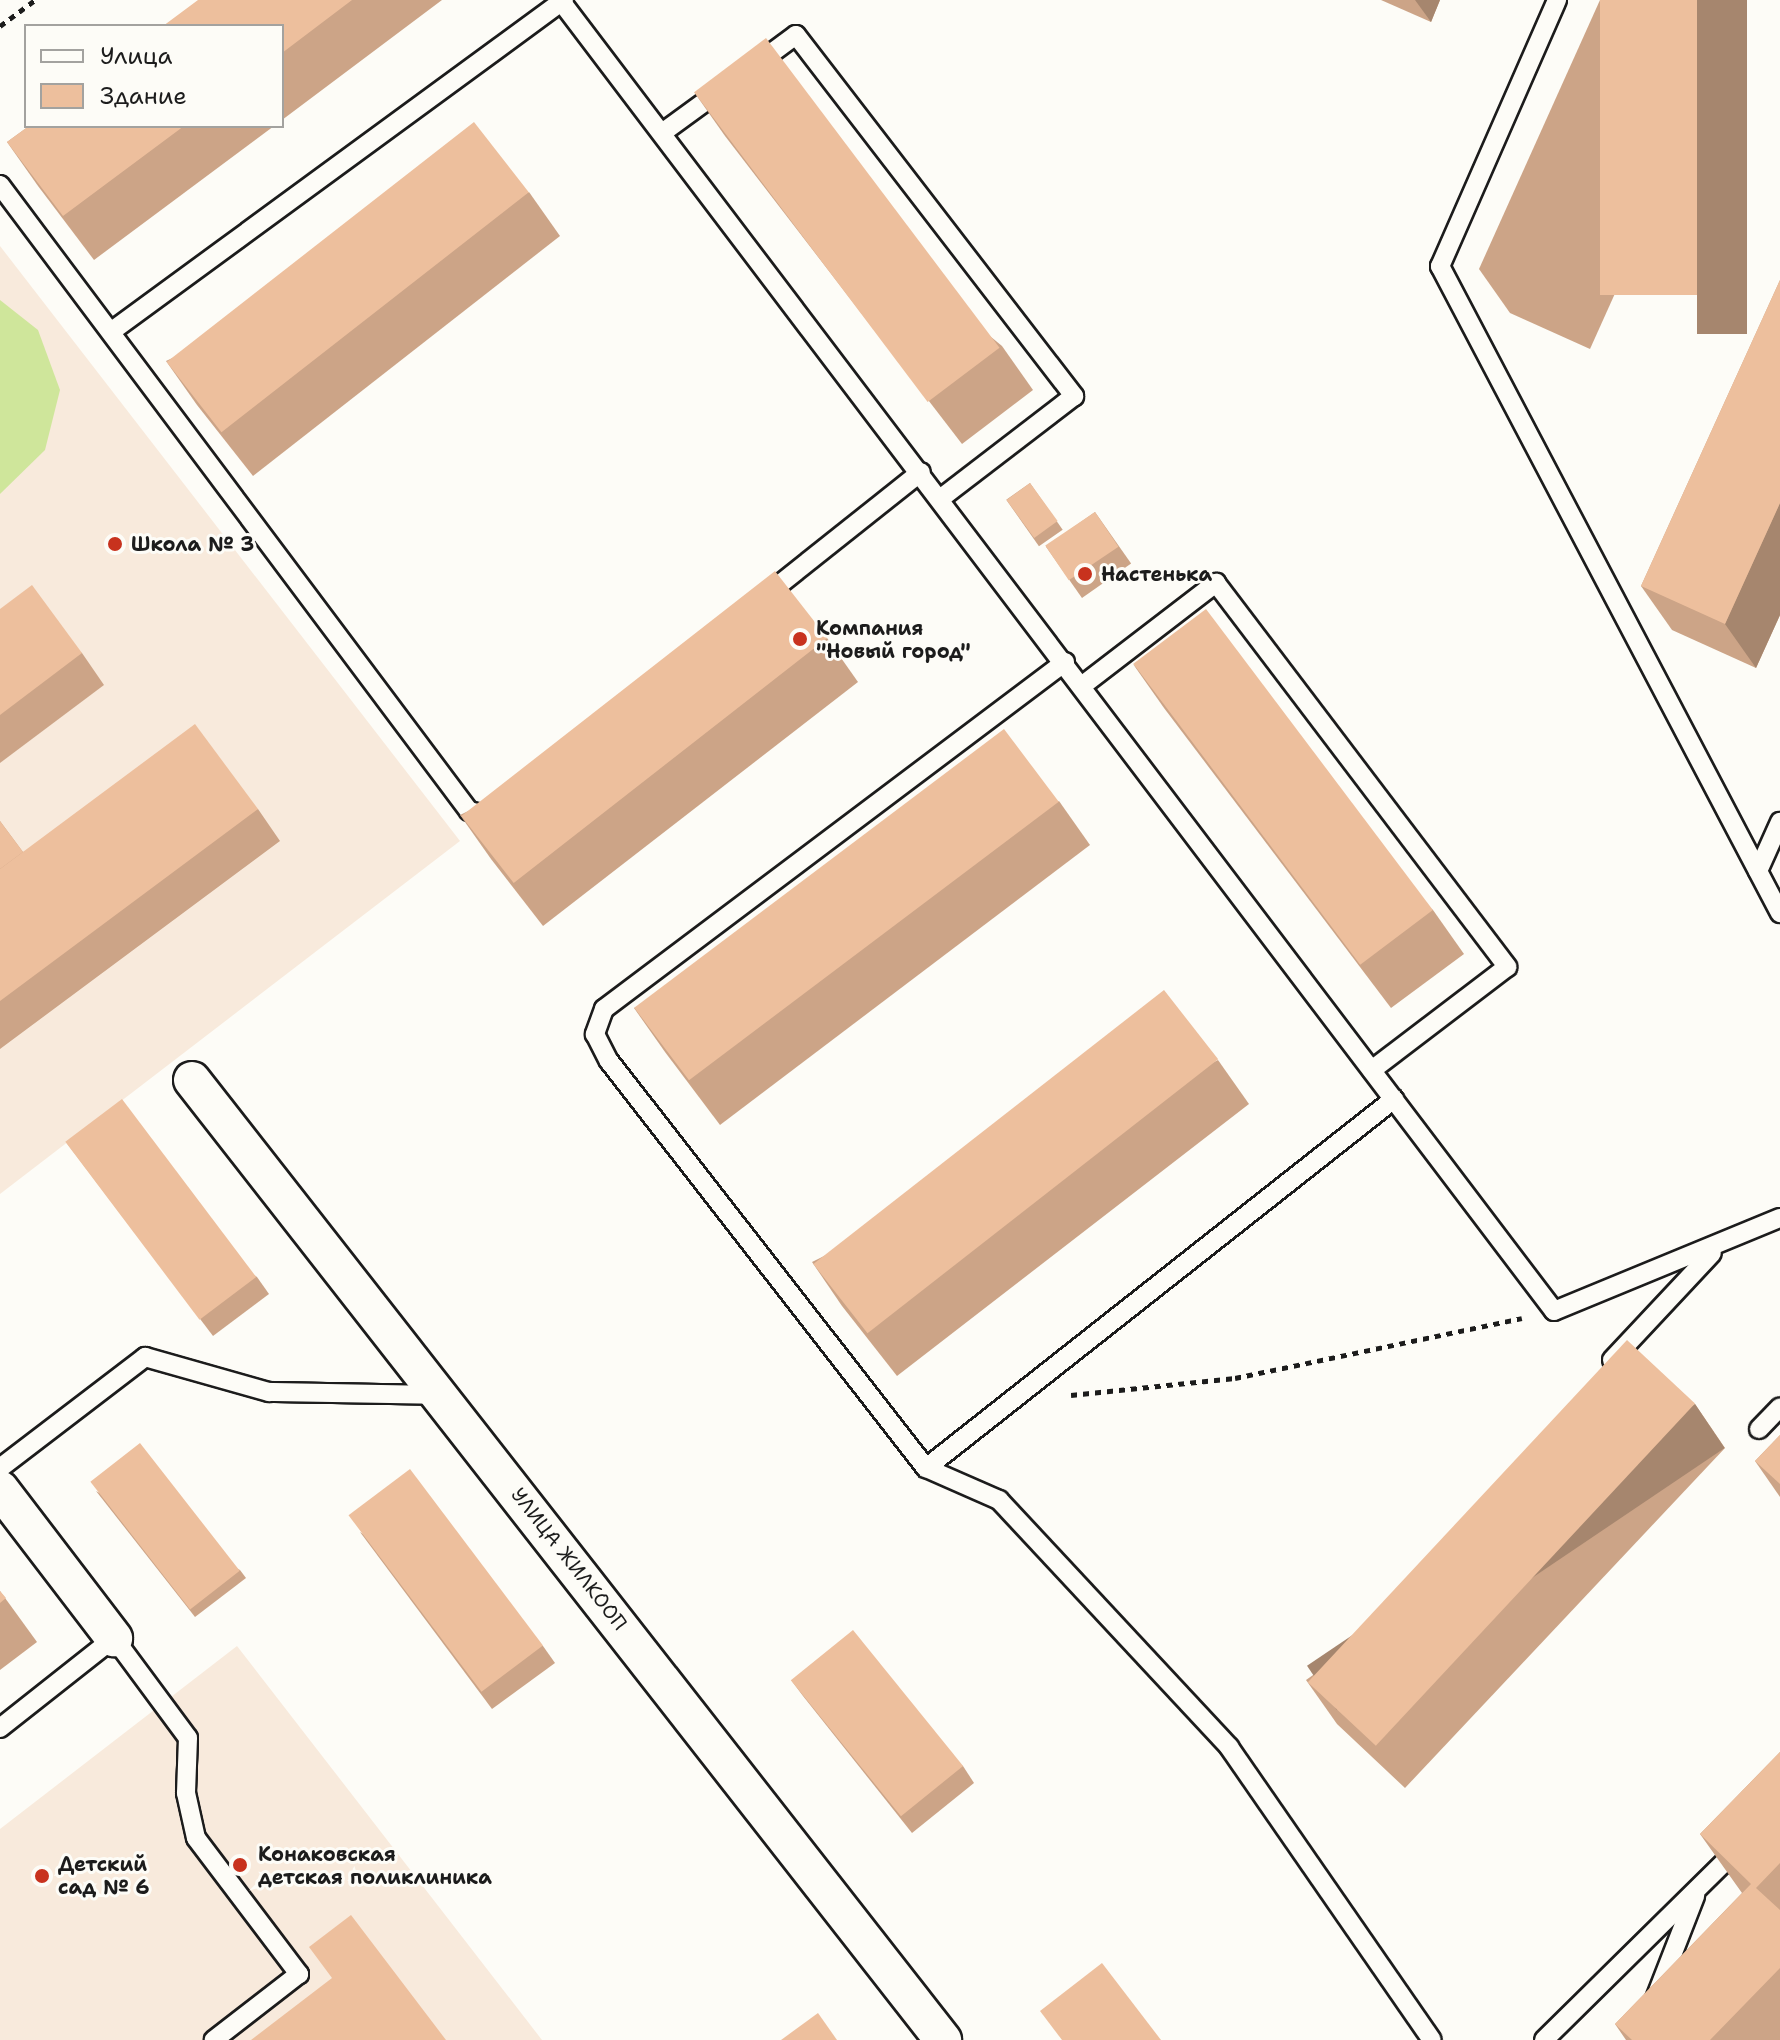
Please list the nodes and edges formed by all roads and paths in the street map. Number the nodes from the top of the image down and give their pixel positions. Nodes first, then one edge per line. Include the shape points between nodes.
1 (35, 0) edge
2 (1557, 0) edge
3 (562, 1) edge
4 (0, 26) edge
5 (662, 133) junction
6 (0, 185) edge
7 (112, 331) junction
8 (921, 472) junction
9 (941, 498) junction
10 (749, 609) edge
11 (1065, 662) junction
12 (1083, 685) junction
13 (504, 805) edge
14 (1780, 822) edge
15 (1758, 871) junction
16 (1780, 913) edge
17 (1372, 1070) junction
18 (192, 1080) dead end
19 (1394, 1099) junction
20 (1780, 1218) edge
21 (1717, 1248) junction
22 (1554, 1311) junction
23 (1598, 1376) edge
24 (442, 1395) junction
25 (1007, 1401) junction
26 (1780, 1407) edge
27 (1759, 1429) dead end
28 (0, 1468) edge
29 (926, 1468) junction
30 (0, 1489) edge
31 (114, 1638) junction
32 (0, 1728) edge
33 (1749, 1837) edge
34 (1698, 1890) junction
35 (214, 2040) edge
36 (943, 2040) edge
37 (1432, 2040) edge
38 (1544, 2040) edge
39 (1639, 2040) edge

1 - 4 path
2 - 15 lane via 1440,266
3 - 5 lane
3 - 7 lane
5 - 8 lane
5 - 9 lane via 796,35 1074,396
6 - 7 lane
7 - 13 lane via 469,811 480,819
8 - 9 lane
8 - 10 lane
9 - 11 lane
11 - 12 lane
11 - 29 lane via 604,1009 595,1034 609,1061
12 - 17 lane
12 - 17 lane via 1216,583 1507,967
14 - 15 lane
15 - 16 lane
17 - 19 lane
18 - 24 street, УЛИЦА ЖИЛКООП
19 - 22 lane
19 - 25 lane
20 - 21 lane
21 - 22 lane
21 - 23 lane
22 - 25 path via 1235,1378
24 - 28 lane via 269,1392 145,1357
24 - 36 street, УЛИЦА ЖИЛКООП
25 - 29 lane
26 - 27 lane
29 - 37 lane via 999,1500 1229,1747
30 - 31 street
31 - 32 lane
31 - 35 lane via 188,1738 186,1793 196,1838 299,1974
33 - 34 lane
34 - 38 lane
34 - 39 lane

